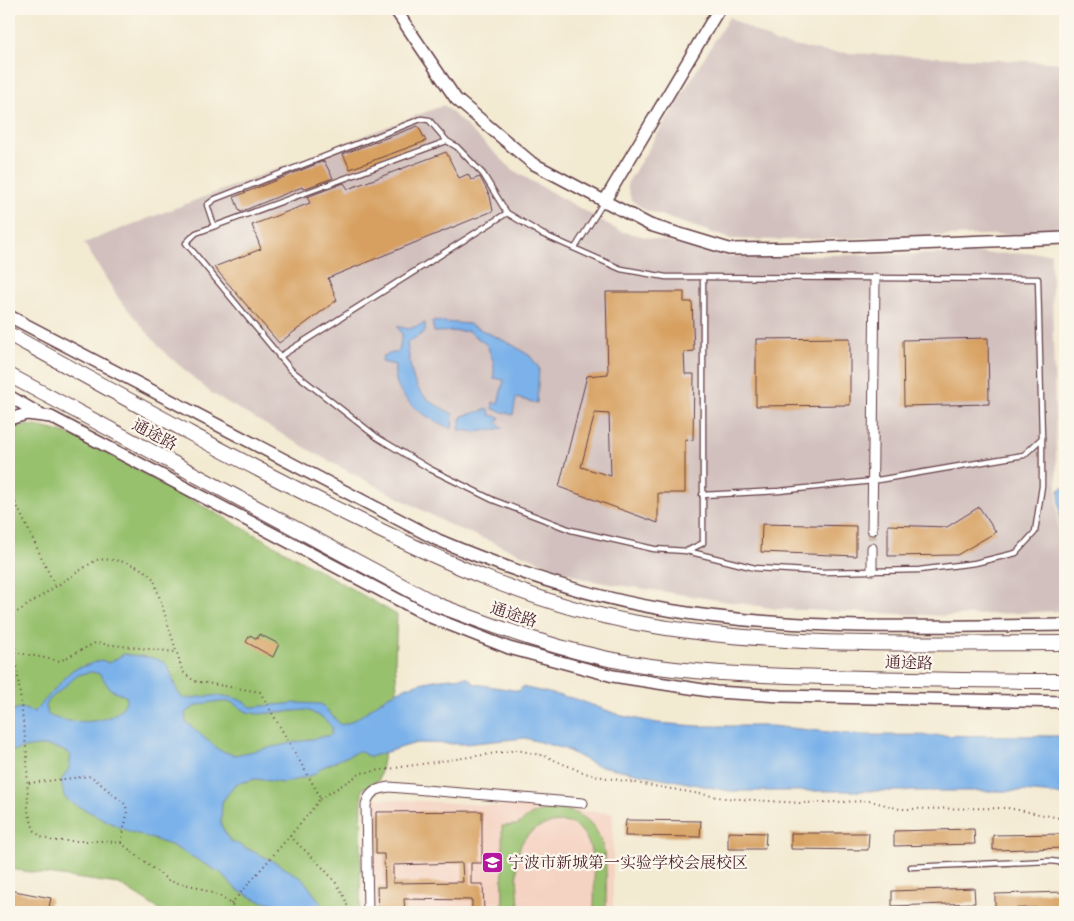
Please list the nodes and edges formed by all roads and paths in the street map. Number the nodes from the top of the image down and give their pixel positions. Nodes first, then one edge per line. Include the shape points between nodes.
1 (395, 9) edge
2 (719, 9) edge
3 (447, 141) junction
4 (604, 202) junction
5 (507, 213) junction
6 (214, 226) junction
7 (1065, 238) edge
8 (575, 248) junction
9 (703, 277) junction
10 (875, 278) junction
11 (9, 316) edge
12 (9, 334) edge
13 (280, 357) junction
14 (9, 375) edge
15 (9, 396) edge
16 (40, 415) junction
17 (9, 419) edge
18 (1042, 438) junction
19 (872, 481) junction
20 (9, 489) edge
21 (702, 495) junction
22 (872, 530) tunnel mouth
23 (872, 548) tunnel mouth
24 (683, 550) junction
25 (872, 570) junction
26 (55, 586) junction
27 (1065, 625) edge
28 (1065, 643) edge
29 (14, 652) junction
30 (176, 652) junction
31 (1065, 681) edge
32 (1065, 702) edge
33 (29, 783) junction
34 (320, 798) junction
35 (582, 804) dead end
36 (1065, 819) edge
37 (290, 836) junction
38 (120, 843) junction
39 (1065, 866) edge
40 (911, 867) dead end
41 (231, 904) junction
42 (237, 912) edge
43 (348, 912) edge
44 (368, 912) edge

1 - 4 main road via 456,99 532,163
2 - 4 main road
3 - 5 lane via 483,174
3 - 6 lane
3 - 6 lane via 429,120 421,119 215,199 207,205
4 - 7 main road via 650,225 729,249
4 - 8 lane
5 - 8 lane via 542,234
5 - 13 lane
6 - 13 lane via 196,233 186,243
8 - 9 lane via 621,269 666,278
9 - 10 lane
9 - 21 lane
10 - 18 lane via 1038,279
10 - 19 street
11 - 27 main road via 438,540 557,583 662,609 794,624
12 - 28 main road, 通途路 via 261,472 450,564 527,595 637,623 742,637 860,643
13 - 24 lane via 291,370 378,438 430,469 493,500 571,530 654,548
14 - 31 main road, 通途路 via 438,605 552,645 628,663 702,674
15 - 16 main road
16 - 17 main road via 27,414
16 - 32 main road via 51,417 86,435 433,618 509,648 613,676 716,692
18 - 19 lane via 1024,455
18 - 25 lane via 1042,486 1035,532 1016,553 956,566
19 - 21 lane
19 - 22 street
20 - 26 path
21 - 24 lane via 703,543 688,551
23 - 25 street
24 - 25 lane via 755,568 823,572
26 - 29 path via 11,616
26 - 30 path via 96,560 142,568 154,580
29 - 30 path via 60,661 96,643
29 - 33 path
30 - 34 path via 180,667 194,681 260,692
33 - 38 path via 30,823 41,837 68,842
33 - 38 path via 84,776 97,779 128,810
34 - 36 path via 361,773 517,750 545,756 584,773 724,798 800,803 871,801 900,809 1008,808
34 - 37 path
35 - 44 street via 379,788 368,796 366,805
37 - 41 path
37 - 43 path via 345,896
38 - 41 path via 170,881 198,887
39 - 40 lane via 1050,861
41 - 42 path

